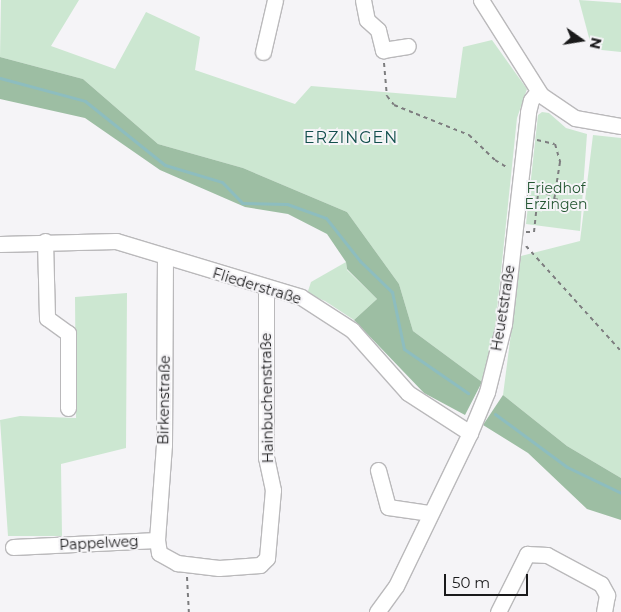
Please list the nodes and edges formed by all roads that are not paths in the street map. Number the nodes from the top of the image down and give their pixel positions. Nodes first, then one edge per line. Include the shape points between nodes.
1 (275, 0) edge
2 (363, 0) edge
3 (481, 0) edge
4 (408, 46) dead end
5 (263, 52) dead end
6 (538, 91) junction
7 (621, 126) edge
8 (45, 241) junction
9 (0, 244) edge
10 (165, 259) junction
11 (266, 288) junction
12 (68, 408) dead end
13 (470, 433) junction
14 (378, 470) dead end
15 (429, 514) junction
16 (157, 540) junction
17 (13, 547) dead end
18 (260, 565) joint
19 (377, 612) edge
20 (498, 612) edge
21 (604, 612) edge

1 - 5 street
2 - 4 street via 367,20 378,30 383,50
3 - 6 street
6 - 7 street via 575,118
6 - 13 street, Heuetstraße via 531,100 525,138 504,324 486,392
8 - 9 street, Fliederstraße
8 - 10 street, Fliederstraße via 116,241
8 - 12 street via 47,318 68,333
10 - 11 street, Fliederstraße
10 - 16 street, Birkenstraße via 164,445
11 - 13 street, Fliederstraße via 301,297 328,312 352,330 408,393
11 - 18 street, Hainbuchenstraße via 266,458 273,490 267,558
13 - 15 street, Heuetstraße
14 - 15 street via 388,507
15 - 19 street, Heuetstraße via 396,586
16 - 17 street, Pappelweg
16 - 18 street, Pappelweg via 159,553 177,563 219,568
20 - 21 street via 527,554 547,555 601,584 607,595

